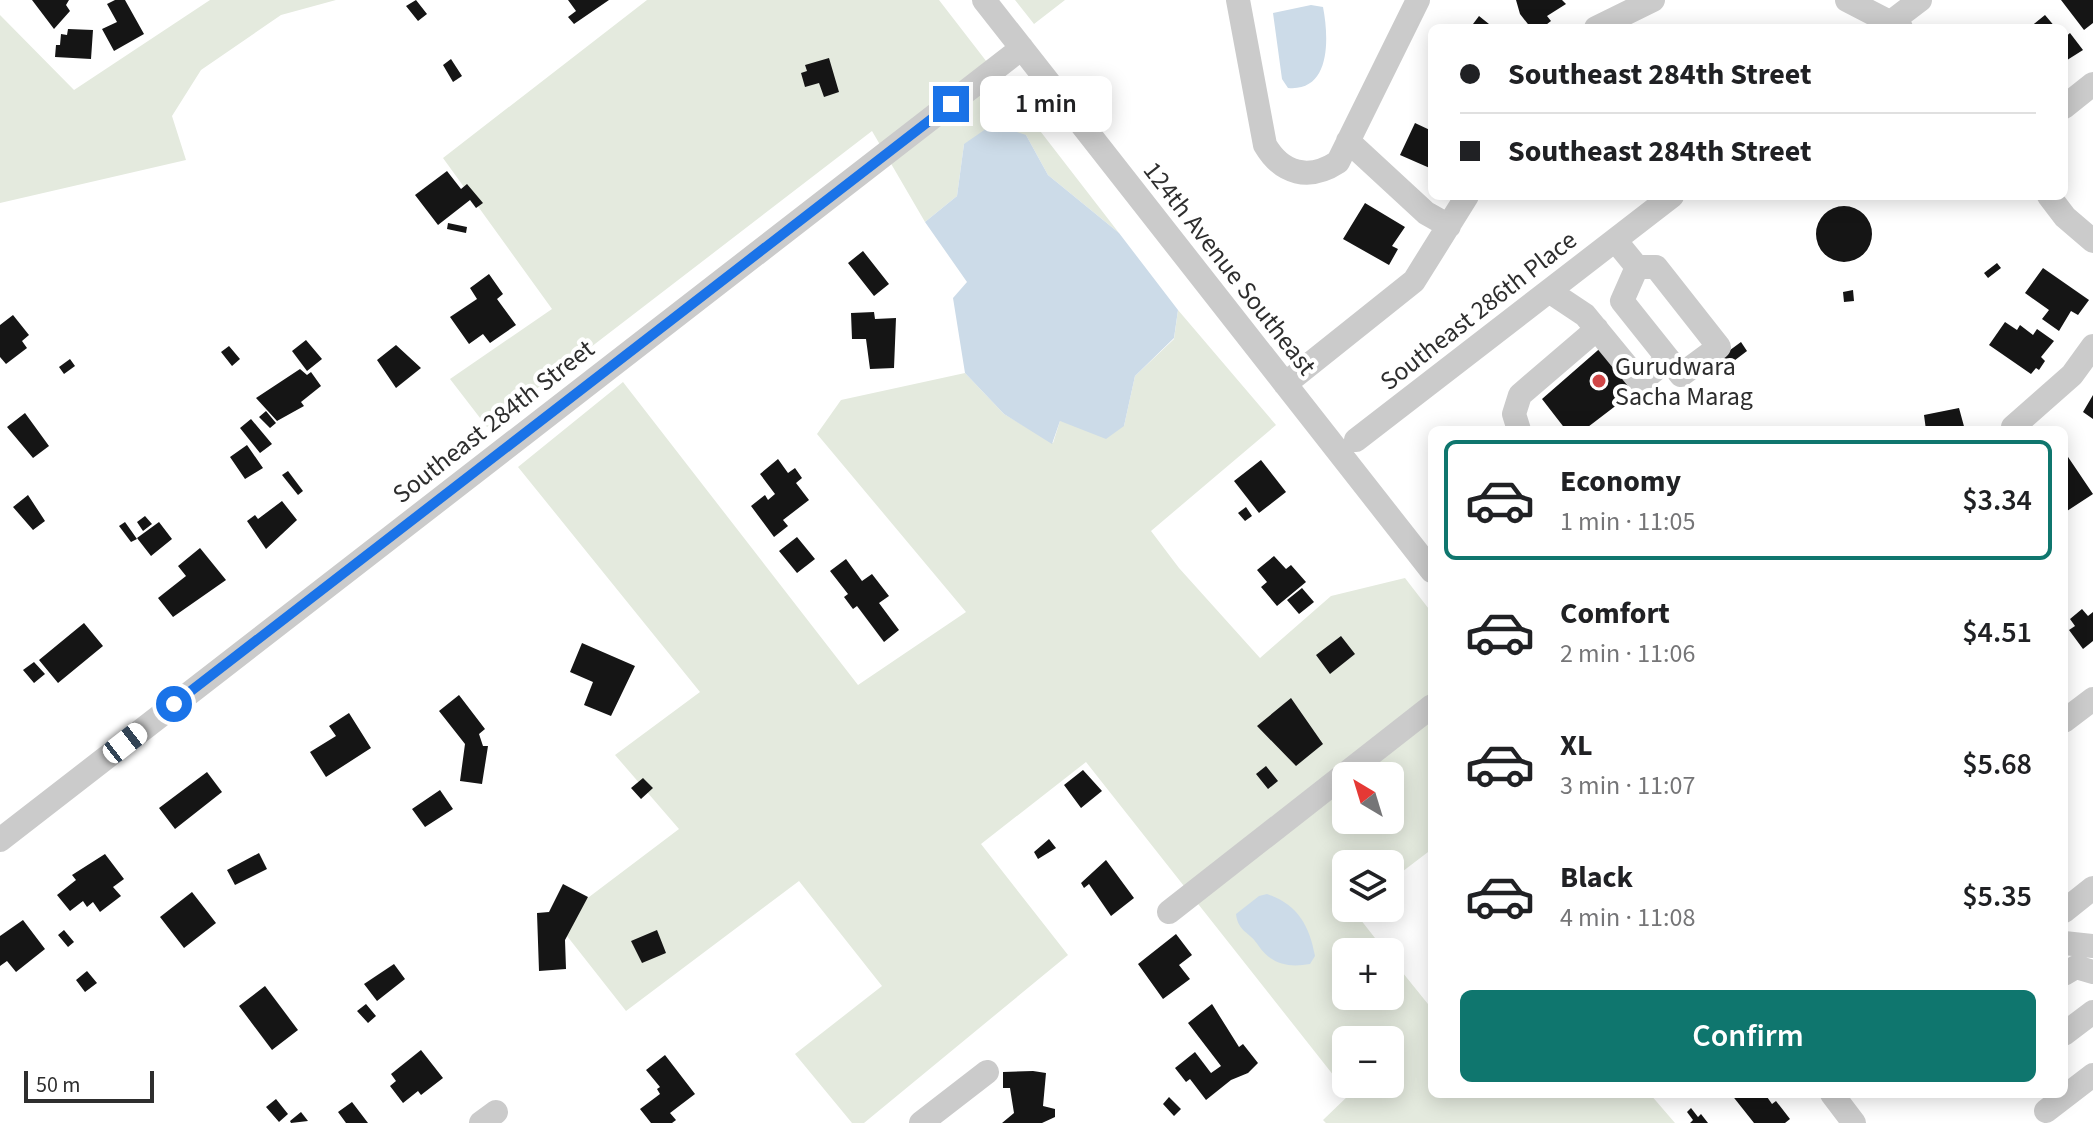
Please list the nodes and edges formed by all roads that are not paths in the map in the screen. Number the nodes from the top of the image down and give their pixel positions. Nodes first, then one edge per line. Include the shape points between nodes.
1 (984, 0) edge
2 (1238, 0) edge
3 (1418, 0) edge
4 (1653, 0) edge
5 (1920, 0) edge
6 (1854, 11) edge
7 (1604, 24) edge
8 (1893, 24) edge
9 (1897, 24) edge
10 (1022, 48) junction
11 (2093, 84) edge
12 (2068, 104) edge
13 (1348, 141) junction
14 (1465, 200) edge
15 (1667, 200) edge
16 (2052, 200) edge
17 (1449, 226) junction
18 (1615, 240) junction
19 (2093, 241) edge
20 (1637, 267) junction
21 (1549, 291) junction
22 (1597, 329) junction
23 (2093, 346) edge
24 (1667, 360) junction
25 (1285, 384) junction
26 (1518, 426) edge
27 (2014, 426) edge
28 (1356, 440) dead end
29 (1428, 566) edge
30 (2093, 699) edge
31 (1428, 709) edge
32 (2068, 718) edge
33 (0, 840) edge
34 (2093, 888) edge
35 (2068, 908) edge
36 (1169, 912) dead end
37 (2068, 943) edge
38 (2093, 946) edge
39 (2068, 972) edge
40 (2093, 972) edge
41 (2093, 1012) edge
42 (2068, 1031) edge
43 (987, 1072) dead end
44 (2093, 1075) edge
45 (2068, 1093) edge
46 (1835, 1098) edge
47 (921, 1123) edge
48 (1854, 1123) edge

1 - 10 street, 124th Avenue Southeast
2 - 13 street via 1265,145 1274,161 1298,174 1318,171 1338,162
3 - 13 street
4 - 7 street
5 - 9 street
6 - 8 street
10 - 25 street, 124th Avenue Southeast
10 - 33 street, Southeast 284th Street
11 - 12 street
13 - 17 street via 1426,213
14 - 17 street
15 - 18 street, Southeast 286th Place
16 - 19 street
17 - 25 street via 1414,281
18 - 20 street
18 - 21 street, Southeast 286th Place
20 - 24 street via 1622,301
20 - 24 street via 1656,267 1719,347 1681,375
21 - 22 street
21 - 28 street, Southeast 286th Place
22 - 24 street via 1640,382
22 - 26 street via 1520,395 1514,414
23 - 27 street via 2051,396
25 - 29 street, 124th Avenue Southeast
30 - 32 street
31 - 36 street
34 - 35 street
37 - 38 street
39 - 40 street via 2076,967
41 - 42 street
43 - 47 street
44 - 45 street
46 - 48 street

